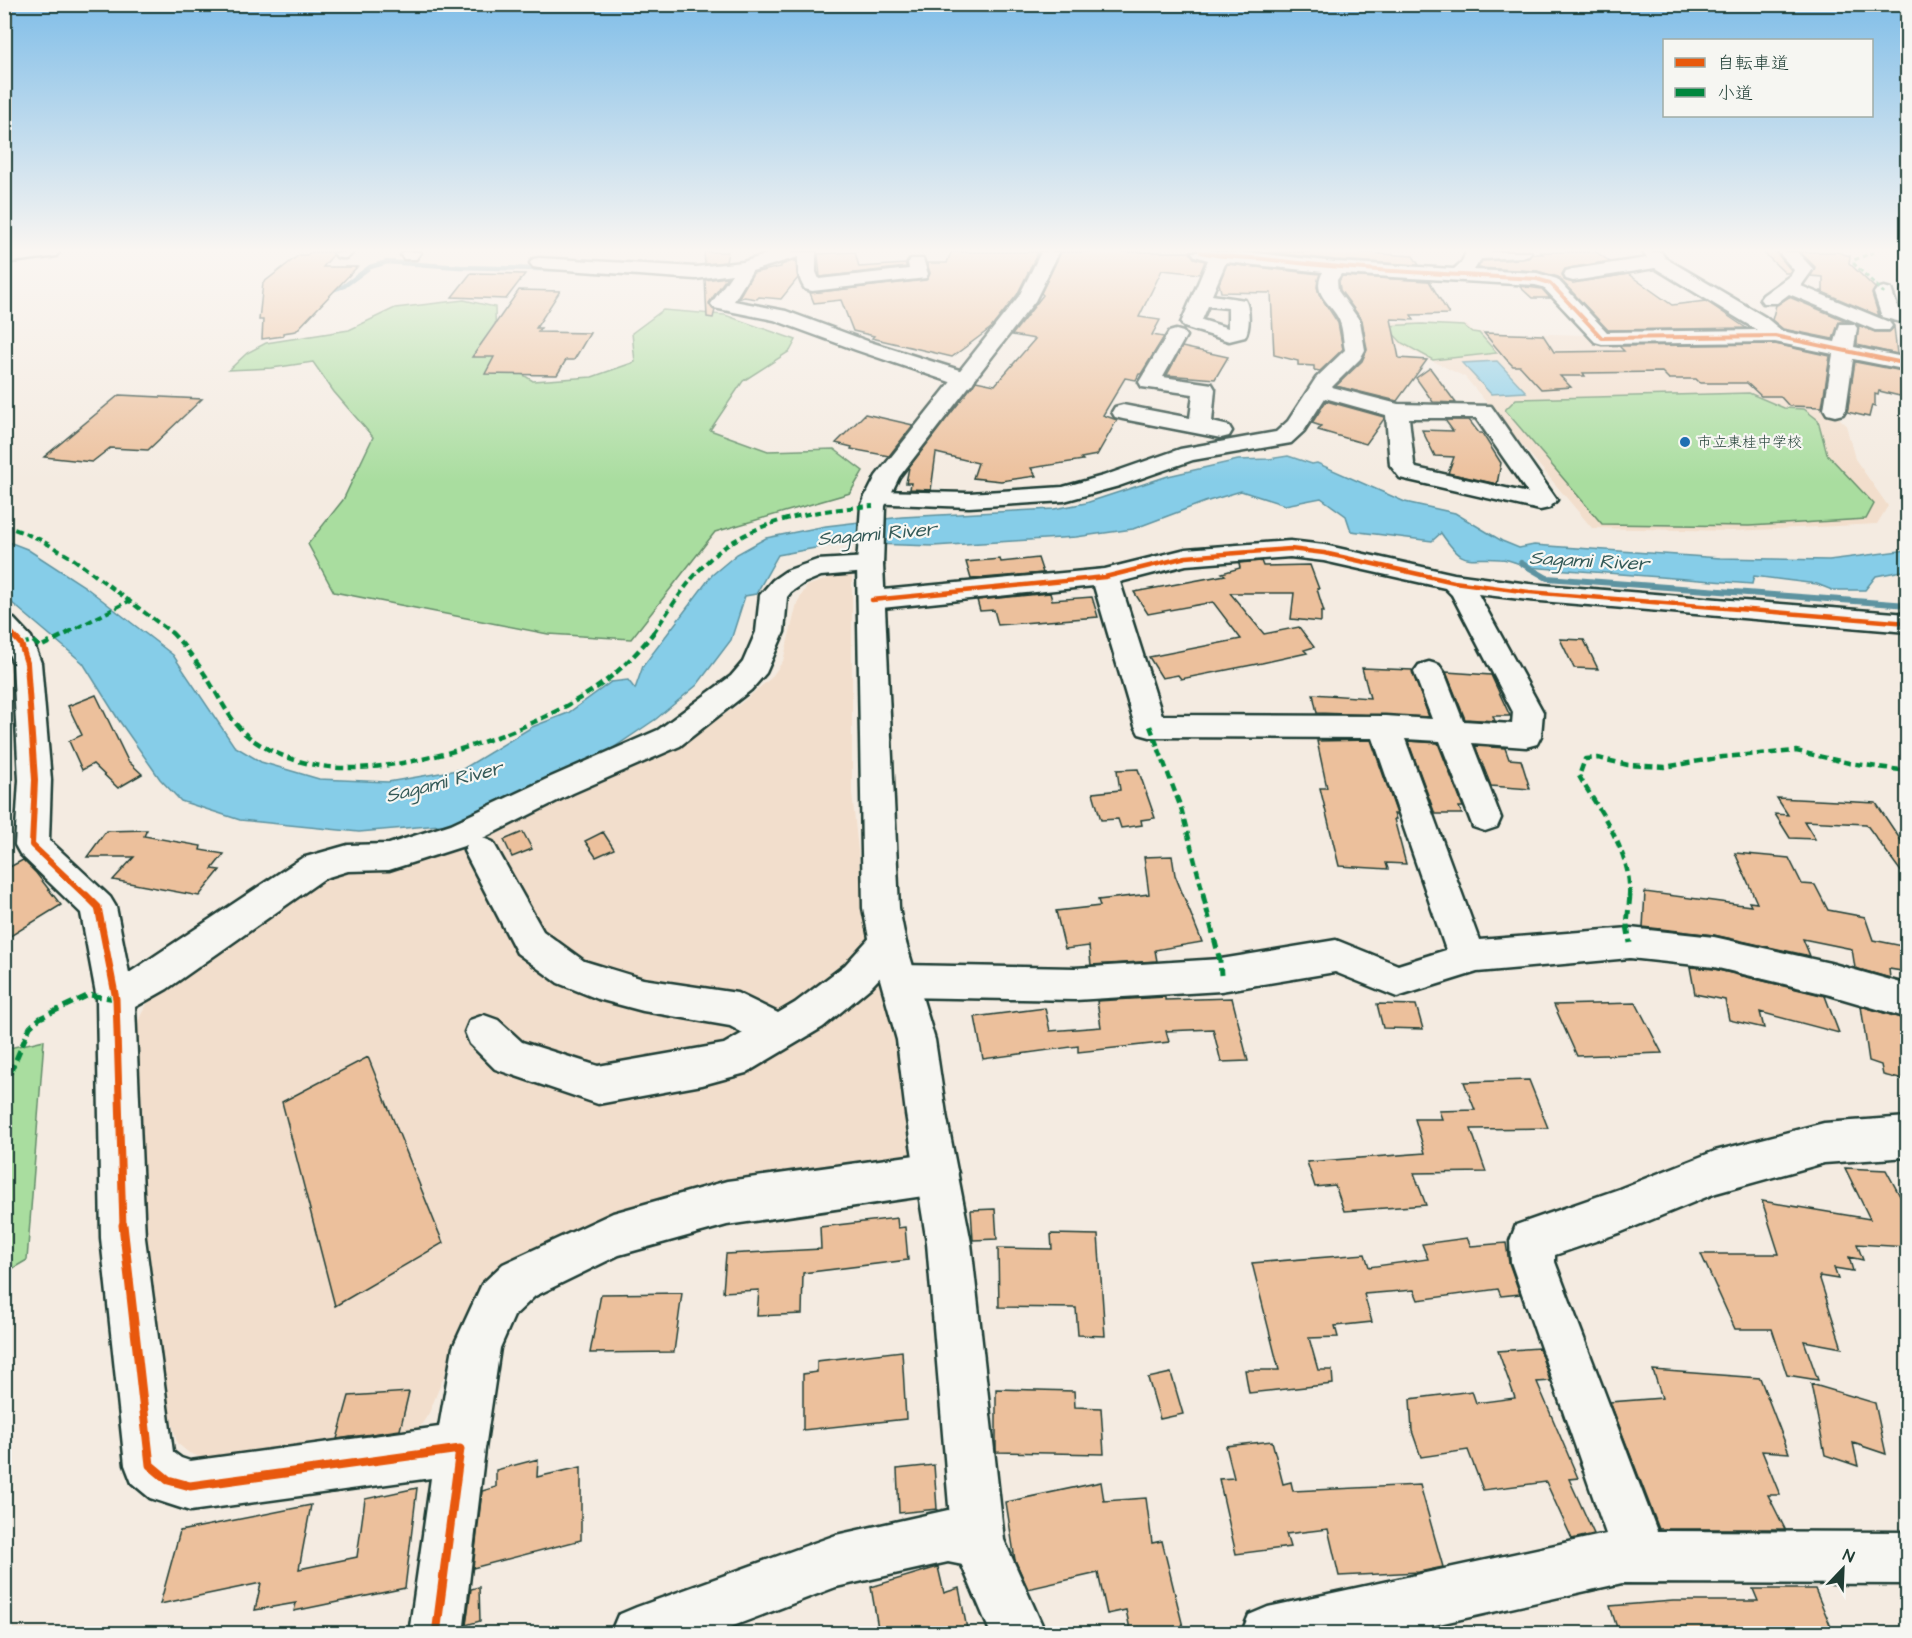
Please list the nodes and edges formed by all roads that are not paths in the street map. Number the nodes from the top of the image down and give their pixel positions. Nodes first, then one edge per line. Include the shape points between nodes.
1 (815, 328) edge
2 (1004, 328) edge
3 (1351, 328) edge
4 (1593, 328) edge
5 (1766, 328) edge
6 (1847, 328) edge
7 (1176, 336) dead end
8 (1775, 336) junction
9 (1844, 351) junction
10 (1908, 364) edge
11 (964, 380) junction
12 (1320, 390) junction
13 (1835, 410) dead end
14 (1397, 411) junction
15 (1123, 412) dead end
16 (1200, 427) junction
17 (1235, 444) junction
18 (874, 504) junction
19 (871, 575) junction
20 (1105, 577) junction
21 (1454, 582) junction
22 (1908, 623) edge
23 (4, 625) edge
24 (1429, 672) dead end
25 (1385, 727) junction
26 (1452, 732) junction
27 (1485, 818) dead end
28 (481, 851) dead end
29 (888, 943) junction
30 (1468, 959) junction
31 (900, 981) junction
32 (116, 999) junction
33 (1908, 1002) edge
34 (484, 1032) dead end
35 (779, 1033) junction
36 (1908, 1137) edge
37 (937, 1173) junction
38 (460, 1449) junction
39 (978, 1542) junction
40 (1622, 1557) junction
41 (1907, 1564) edge
42 (1287, 1632) edge
43 (436, 1634) edge
44 (637, 1634) edge
45 (1018, 1634) edge

1 - 11 main road
2 - 11 main road
3 - 12 main road via 1355,350
4 - 8 main road via 1602,338
5 - 8 main road
6 - 9 main road
7 - 16 main road via 1150,382 1204,389
8 - 9 main road
9 - 10 main road
9 - 13 main road
11 - 18 main road via 888,476
12 - 14 main road
12 - 17 main road via 1283,438
14 - 14 main road via 1484,411 1545,500 1540,503 1408,473 1402,465
15 - 16 main road
16 - 17 main road via 1234,436
17 - 18 main road via 1188,454 1064,494
18 - 19 main road
19 - 20 main road
19 - 29 main road via 876,811 881,908
19 - 32 main road via 817,568 782,586 774,595 770,632 756,666 669,738 462,834 389,857 348,858 314,868 154,978
20 - 21 main road via 1186,557 1290,549
20 - 25 main road via 1150,726
21 - 22 main road via 1529,592
21 - 26 main road via 1463,591 1528,712 1526,736
23 - 32 main road via 21,644 27,663 35,780 32,845 98,907
24 - 26 main road
25 - 26 main road
25 - 30 main road
26 - 27 main road
28 - 35 main road via 530,942 571,972 642,994 737,1010
29 - 31 main road
29 - 35 main road via 858,976
30 - 31 main road via 1397,981 1336,956 1221,975 1086,984
30 - 33 main road via 1630,943 1714,952
31 - 37 main road via 916,1040
32 - 38 main road via 123,1238 150,1465 168,1480 190,1486
34 - 35 main road via 509,1056 598,1085 732,1060
36 - 40 main road via 1824,1143 1715,1172 1619,1212 1532,1241 1533,1262 1633,1536
37 - 38 main road via 727,1203 613,1236 519,1280 498,1300 477,1347
37 - 39 main road via 950,1243
38 - 43 main road
39 - 44 main road via 948,1536 836,1561
39 - 45 main road
40 - 41 main road
40 - 42 main road

